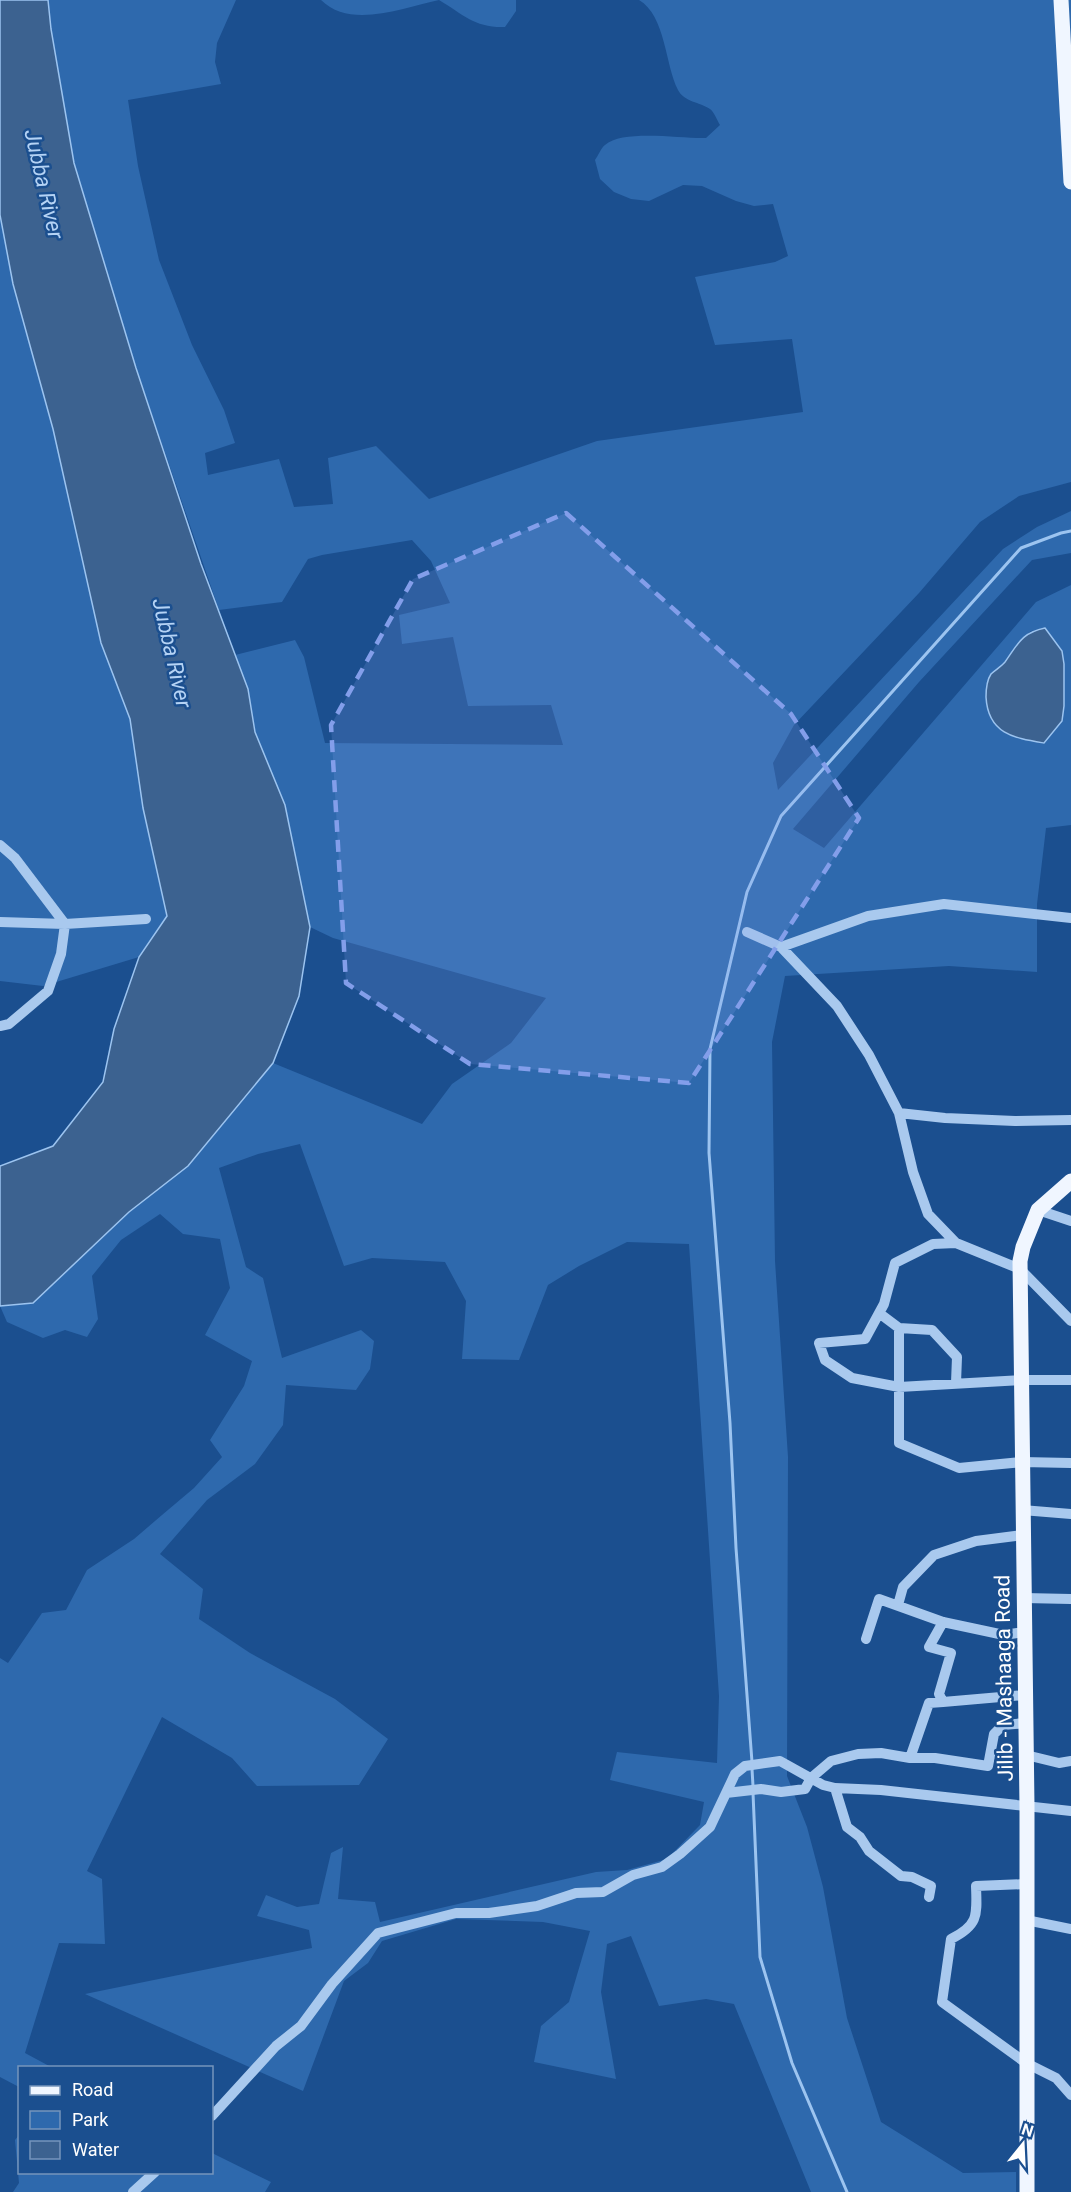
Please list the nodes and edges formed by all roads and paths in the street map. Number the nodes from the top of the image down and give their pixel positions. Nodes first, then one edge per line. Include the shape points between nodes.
1 (1061, 0) edge
2 (1071, 182) edge
3 (0, 845) edge
4 (1071, 918) edge
5 (146, 919) dead end
6 (0, 922) edge
7 (65, 924) junction
8 (747, 932) dead end
9 (781, 947) junction
10 (0, 1026) edge
11 (899, 1113) junction
12 (1071, 1120) edge
13 (1071, 1181) edge
14 (1038, 1210) junction
15 (1071, 1221) edge
16 (956, 1243) junction
17 (1020, 1269) junction
18 (879, 1313) junction
19 (1071, 1321) edge
20 (899, 1328) junction
21 (1023, 1380) junction
22 (1071, 1380) edge
23 (956, 1383) junction
24 (899, 1387) junction
25 (1022, 1462) junction
26 (1071, 1463) edge
27 (1022, 1510) junction
28 (1071, 1514) edge
29 (1023, 1534) junction
30 (1024, 1598) junction
31 (1071, 1599) edge
32 (898, 1605) junction
33 (943, 1622) junction
34 (1024, 1632) junction
35 (866, 1639) dead end
36 (1025, 1695) junction
37 (943, 1702) junction
38 (1026, 1723) junction
39 (1026, 1755) junction
40 (910, 1758) junction
41 (1071, 1761) edge
42 (811, 1778) junction
43 (834, 1788) junction
44 (726, 1793) junction
45 (1027, 1807) junction
46 (1071, 1811) edge
47 (1026, 1884) junction
48 (928, 1897) dead end
49 (1026, 1920) junction
50 (1071, 1929) edge
51 (1026, 2063) junction
52 (1071, 2095) edge
53 (213, 2115) edge
54 (153, 2174) edge
55 (133, 2192) edge
56 (1027, 2192) edge

1 - 2 main road
3 - 7 street via 15,858
4 - 9 street via 944,904 868,916
5 - 7 street
6 - 7 street
7 - 10 street via 61,954 48,991 9,1024
8 - 9 street
9 - 11 street via 837,1006 869,1055
11 - 12 street via 1015,1121
11 - 16 street via 928,1214
13 - 14 main road, Jilib - Mashaaga Road
14 - 15 street
14 - 17 main road, Jilib - Mashaaga Road via 1023,1247
16 - 17 street
16 - 18 street via 933,1244 895,1263
17 - 19 street
17 - 21 main road, Jilib - Mashaaga Road
18 - 20 street
18 - 24 street via 865,1339 819,1344 825,1360 852,1378
20 - 23 street via 932,1330 957,1357
20 - 24 street
21 - 22 street
21 - 23 street
21 - 25 main road, Jilib - Mashaaga Road
23 - 24 street
24 - 25 street via 899,1443 959,1468
25 - 26 street
25 - 27 main road, Jilib - Mashaaga Road
27 - 28 street
27 - 29 main road, Jilib - Mashaaga Road
29 - 30 main road, Jilib - Mashaaga Road
29 - 32 street via 976,1541 934,1555 903,1587
30 - 31 street
30 - 34 main road, Jilib - Mashaaga Road
32 - 33 street
32 - 35 street via 879,1599
33 - 34 street via 1004,1635
33 - 37 street via 929,1647 951,1653 939,1694
34 - 36 main road, Jilib - Mashaaga Road
36 - 37 street
36 - 38 main road, Jilib - Mashaaga Road
37 - 40 street via 929,1703
38 - 39 main road, Jilib - Mashaaga Road
38 - 40 street via 1003,1725 994,1734 988,1766
39 - 41 street via 1059,1763
39 - 45 main road, Jilib - Mashaaga Road
40 - 42 street via 858,1754 831,1761
42 - 43 street
42 - 44 street via 805,1789
42 - 44 street via 780,1761 745,1766 735,1774
43 - 45 street
43 - 48 street via 847,1827 893,1871 931,1886
44 - 53 street via 710,1827 680,1854 662,1867 633,1875 603,1892 576,1893 537,1906 489,1913 456,1913 378,1933 301,2026 276,2046
45 - 46 street
45 - 47 main road, Jilib - Mashaaga Road
47 - 49 main road, Jilib - Mashaaga Road
47 - 51 street via 976,1886 977,1913 968,1931 951,1939 942,2002
49 - 50 street
49 - 51 main road, Jilib - Mashaaga Road
51 - 52 street via 1056,2078
51 - 56 main road, Jilib - Mashaaga Road
54 - 55 street

